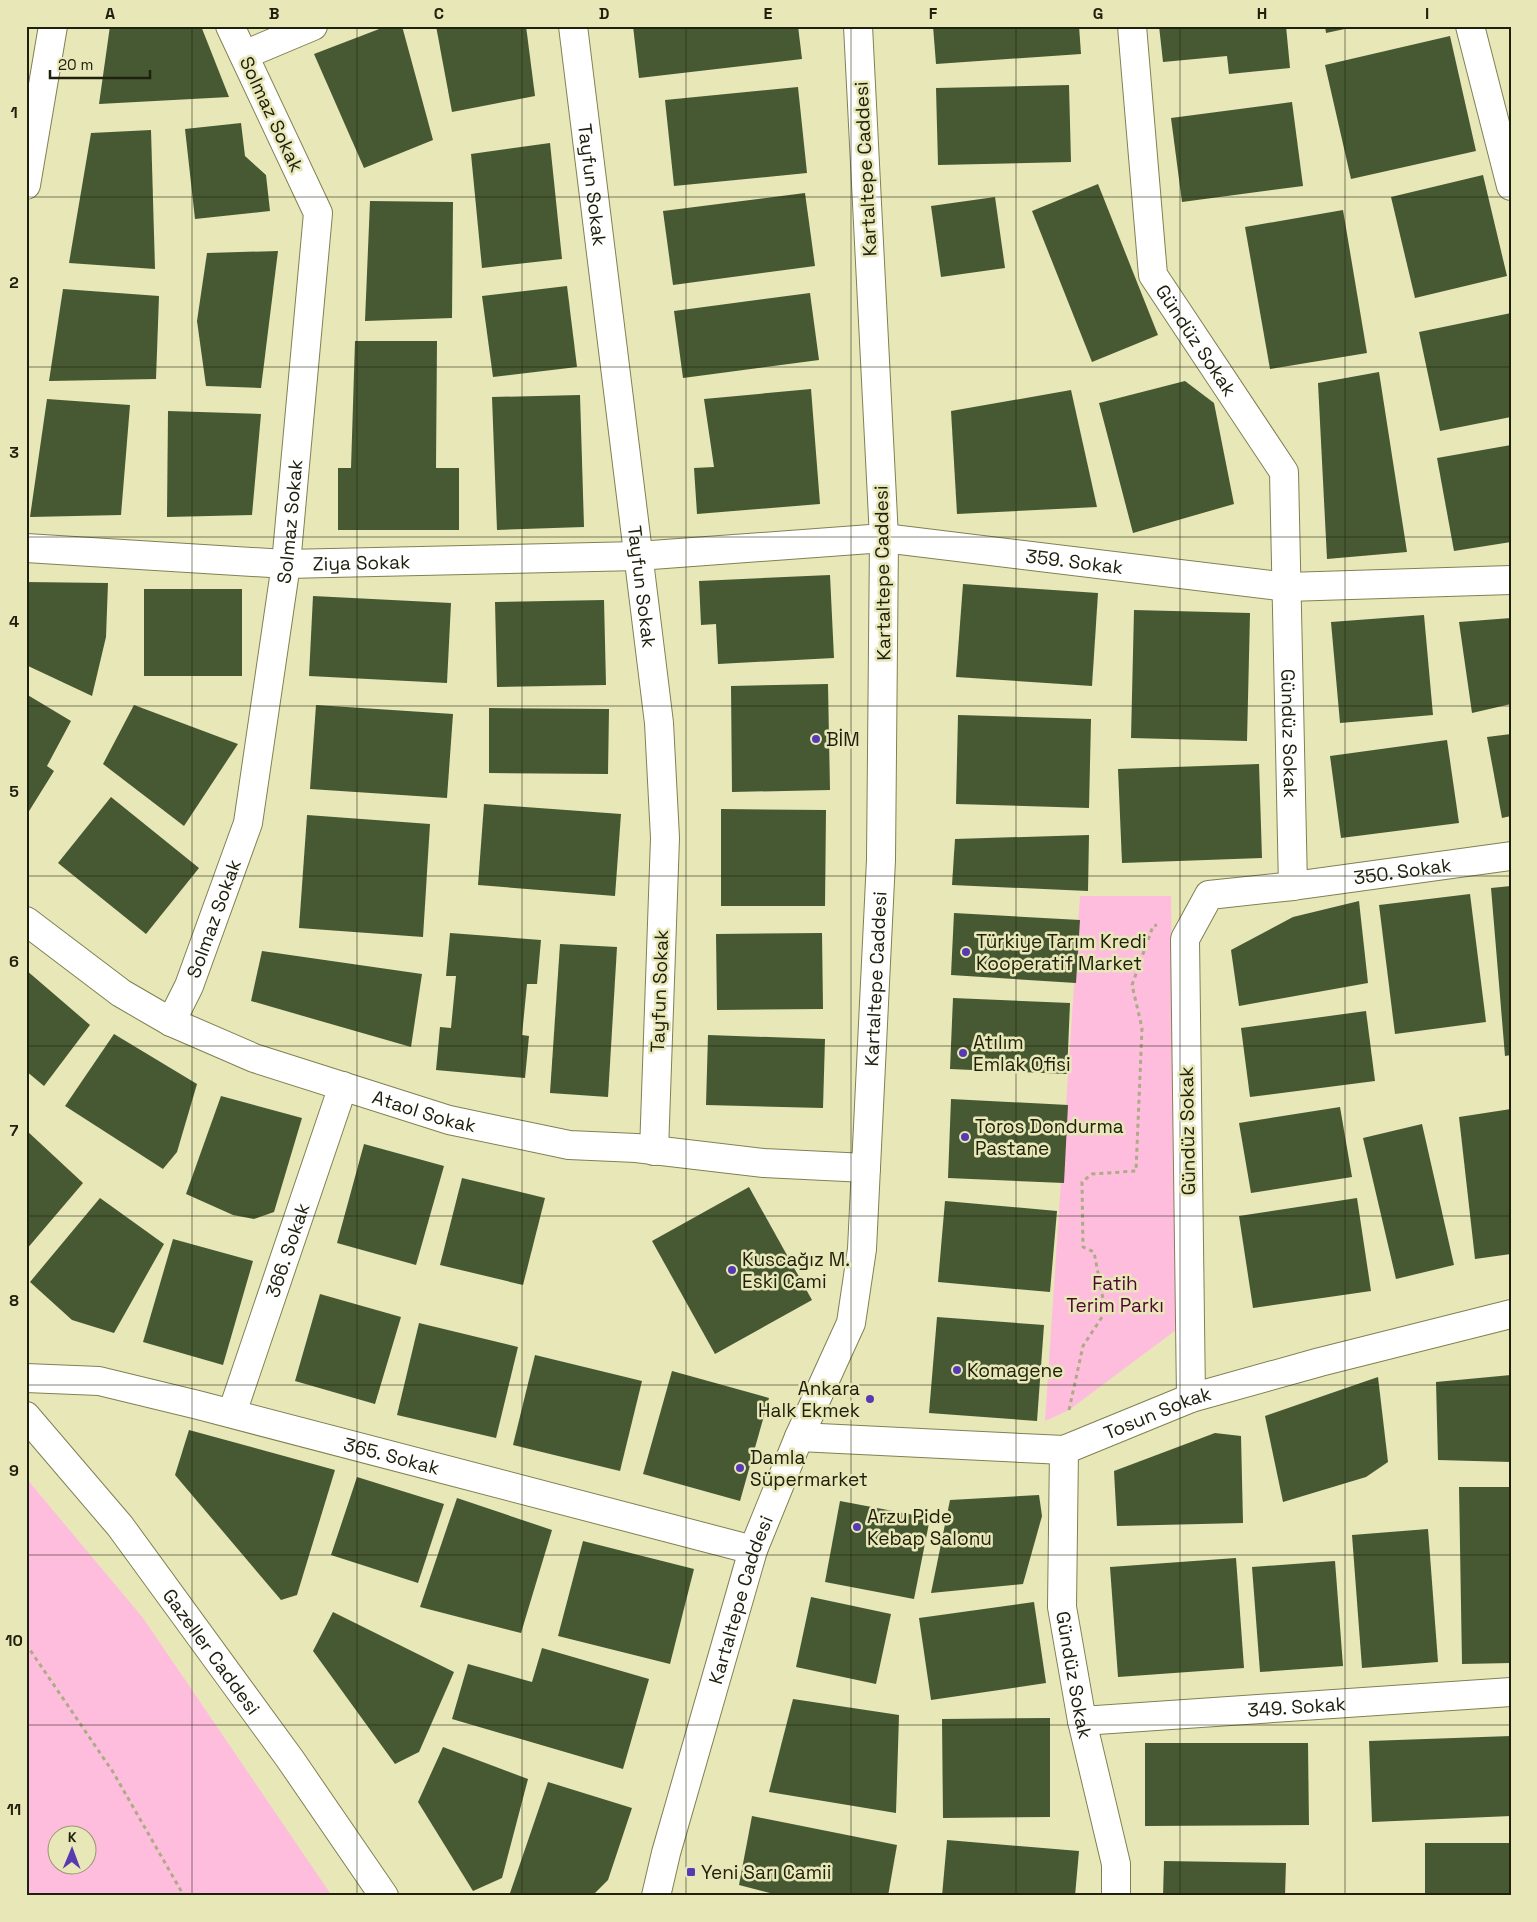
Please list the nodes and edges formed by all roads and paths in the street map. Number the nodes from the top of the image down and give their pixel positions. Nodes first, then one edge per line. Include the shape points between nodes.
1 (52, 26) edge
2 (230, 26) edge
3 (313, 26) edge
4 (573, 26) edge
5 (858, 26) edge
6 (1132, 26) edge
7 (1470, 26) edge
8 (244, 55) junction
9 (26, 185) edge
10 (1511, 186) edge
11 (884, 538) junction
12 (26, 548) edge
13 (638, 556) junction
14 (286, 564) junction
15 (1511, 580) edge
16 (1287, 587) junction
17 (1511, 856) edge
18 (1293, 886) junction
19 (26, 921) edge
20 (1162, 923) dead end
21 (171, 1022) junction
22 (343, 1086) junction
23 (654, 1151) junction
24 (866, 1168) junction
25 (1511, 1314) edge
26 (26, 1378) edge
27 (1191, 1398) junction
28 (1069, 1410) dead end
29 (232, 1413) junction
30 (26, 1416) edge
31 (799, 1438) junction
32 (1064, 1450) junction
33 (753, 1550) junction
34 (26, 1644) edge
35 (1511, 1692) edge
36 (1082, 1721) junction
37 (666, 1853) junction
38 (184, 1896) edge
39 (384, 1896) edge
40 (642, 1896) edge
41 (656, 1896) edge
42 (1116, 1896) edge

1 - 9 street
2 - 8 street, Solmaz Sokak
3 - 8 street
4 - 13 street, Tayfun Sokak
5 - 11 street, Kartaltepe Caddesi
6 - 16 street, Gündüz Sokak via 1153,275 1284,472
7 - 10 street
8 - 14 street, Solmaz Sokak via 318,213
11 - 13 street, 359. Sokak
11 - 16 street, 359. Sokak
11 - 24 street, Kartaltepe Caddesi via 881,860
12 - 14 street, Ziya Sokak
13 - 14 street, Ziya Sokak
13 - 23 street, Tayfun Sokak via 659,723 665,838
14 - 21 street, Solmaz Sokak via 248,823 189,986
15 - 16 street, 359. Sokak
16 - 18 street, Gündüz Sokak
17 - 18 street, 350. Sokak
18 - 27 street, Gündüz Sokak via 1209,895 1184,939
19 - 21 street, Ataol Sokak via 121,993
20 - 28 path via 1153,926 1132,985 1142,1028 1136,1171 1092,1174 1082,1182 1083,1247 1094,1252 1104,1314 1084,1346
21 - 22 street, Ataol Sokak via 254,1058
22 - 23 street, Ataol Sokak via 449,1120 569,1144
22 - 29 street, 366. Sokak
23 - 24 street, Ataol Sokak via 764,1163
24 - 31 street, Kartaltepe Caddesi via 862,1250 851,1324
25 - 27 street, Tosun Sokak
26 - 29 street, 365. Sokak via 99,1381
27 - 32 street, Tosun Sokak
29 - 33 street, 365. Sokak
30 - 39 street, Gazeller Caddesi via 120,1526 290,1759
31 - 32 street, Tosun Sokak
31 - 33 street, Kartaltepe Caddesi
32 - 36 street, Gündüz Sokak via 1062,1607
33 - 37 street, Kartaltepe Caddesi
34 - 38 path via 113,1772
35 - 36 street, 349. Sokak
36 - 42 street, Gündüz Sokak via 1116,1864
37 - 40 street
37 - 41 street, Kartaltepe Caddesi

